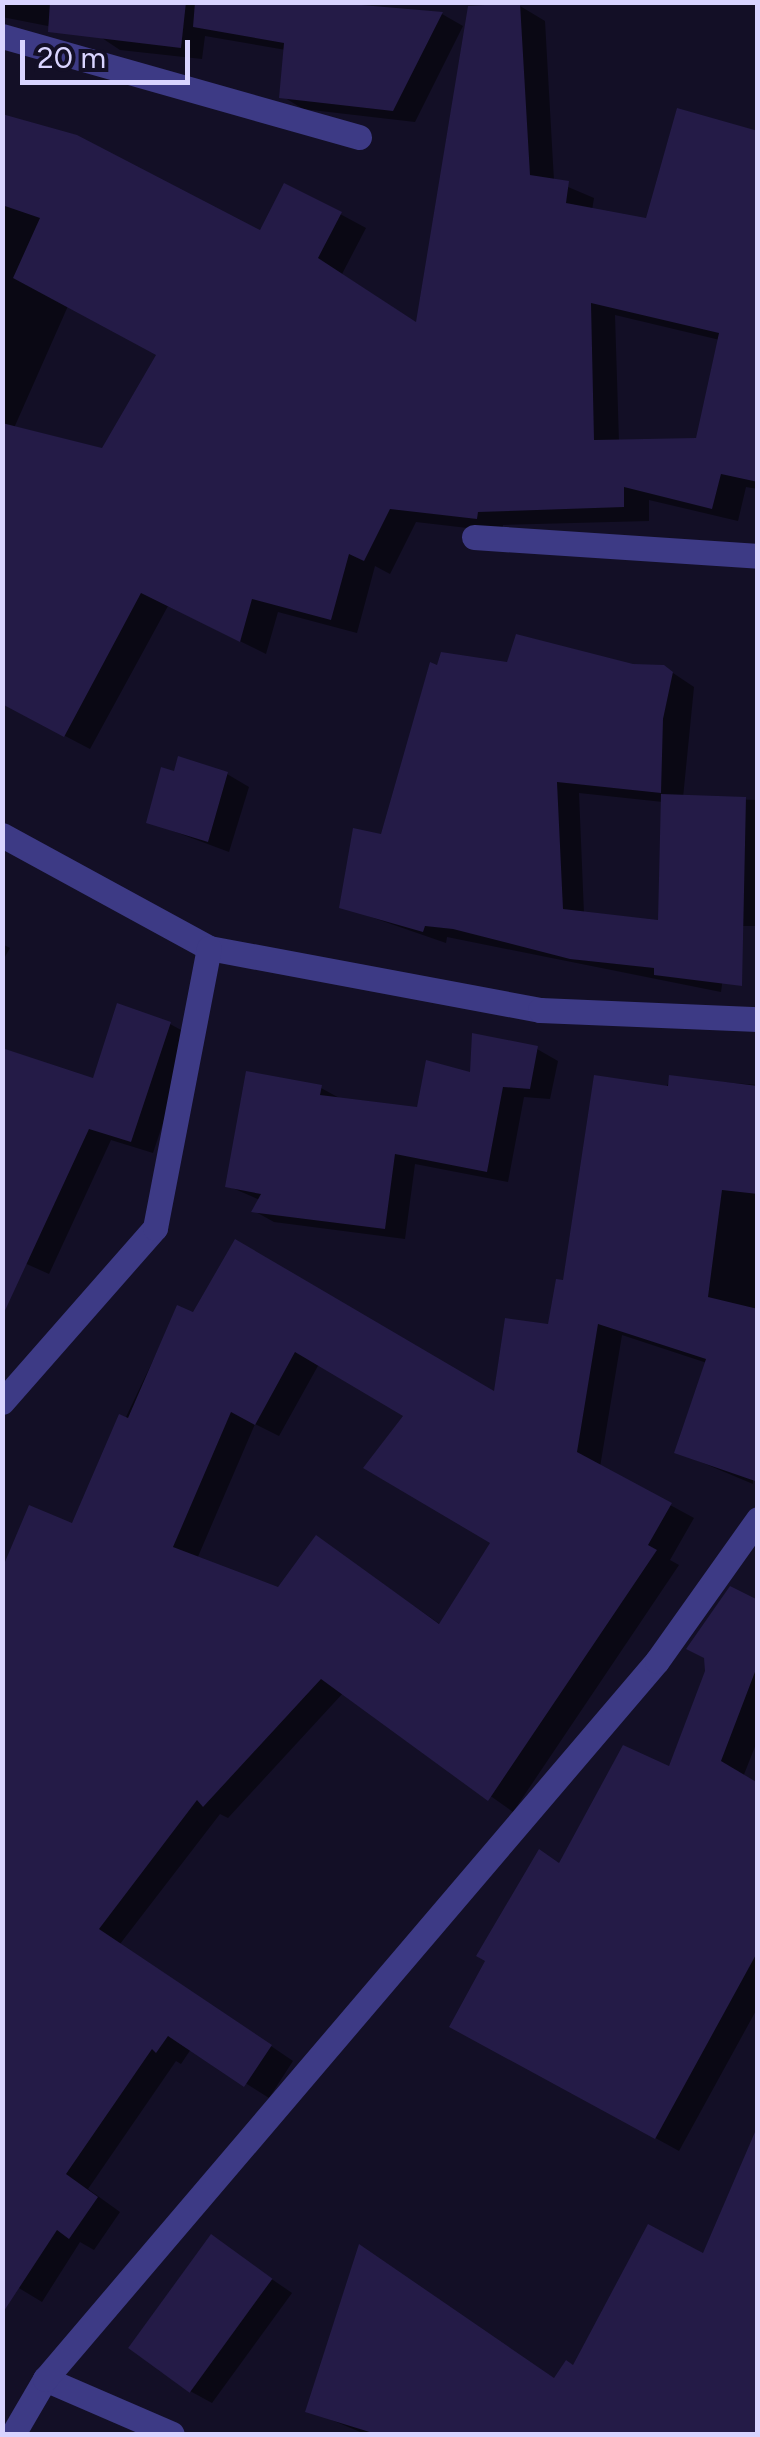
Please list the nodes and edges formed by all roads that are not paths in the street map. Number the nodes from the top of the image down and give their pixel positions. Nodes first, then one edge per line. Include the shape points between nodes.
1 (2, 36) edge
2 (359, 137) dead end
3 (474, 537) dead end
4 (758, 556) edge
5 (2, 835) edge
6 (209, 948) junction
7 (758, 1018) edge
8 (2, 1402) edge
9 (758, 1519) edge
10 (45, 2379) junction
11 (13, 2434) edge
12 (172, 2434) edge

1 - 2 street
3 - 4 street
5 - 6 street
6 - 7 street via 540,1010
6 - 8 street via 154,1228
9 - 10 street via 656,1661
10 - 11 street
10 - 12 street

